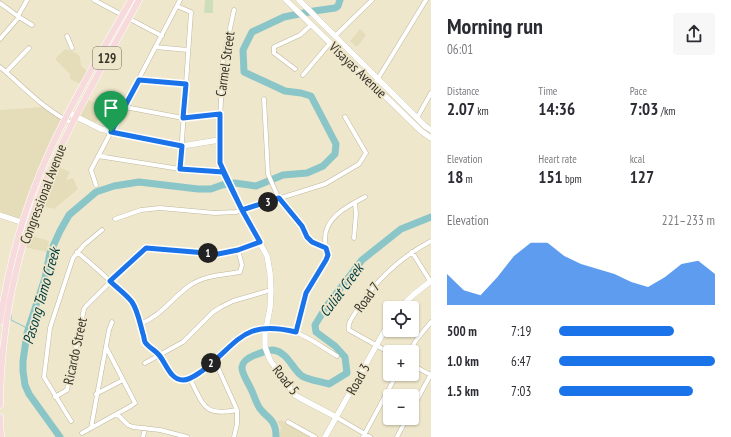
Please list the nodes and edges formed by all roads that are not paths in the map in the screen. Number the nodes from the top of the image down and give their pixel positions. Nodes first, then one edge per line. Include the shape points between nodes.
1 (27, 0) edge
2 (96, 0) edge
3 (131, 0) edge
4 (139, 0) edge
5 (180, 0) edge
6 (286, 0) edge
7 (299, 0) edge
8 (372, 0) edge
9 (426, 0) edge
10 (0, 3) edge
11 (177, 6) junction
12 (234, 10) dead end
13 (123, 15) junction
14 (18, 17) junction
15 (129, 18) junction
16 (32, 25) dead end
17 (311, 25) junction
18 (67, 36) dead end
19 (162, 36) junction
20 (0, 38) edge
21 (337, 39) junction
22 (332, 45) junction
23 (155, 47) junction
24 (29, 48) dead end
25 (72, 48) dead end
26 (188, 50) junction
27 (0, 67) edge
28 (295, 69) dead end
29 (6, 72) junction
30 (303, 75) dead end
31 (377, 79) junction
32 (139, 80) junction
33 (186, 84) junction
34 (374, 85) junction
35 (431, 93) edge
36 (264, 99) dead end
37 (125, 107) junction
38 (69, 113) junction
39 (220, 114) junction
40 (76, 116) junction
41 (345, 117) dead end
42 (183, 118) junction
43 (417, 118) junction
44 (66, 120) junction
45 (72, 123) junction
46 (431, 130) edge
47 (111, 132) junction
48 (431, 138) edge
49 (219, 140) junction
50 (182, 146) junction
51 (98, 156) junction
52 (180, 169) junction
53 (223, 172) junction
54 (96, 185) dead end
55 (365, 197) dead end
56 (279, 198) junction
57 (355, 203) junction
58 (242, 210) junction
59 (0, 215) edge
60 (115, 219) dead end
61 (22, 223) junction
62 (30, 225) junction
63 (102, 230) dead end
64 (354, 238) dead end
65 (431, 241) edge
66 (260, 242) junction
67 (326, 248) junction
68 (238, 250) junction
69 (77, 252) junction
70 (412, 252) junction
71 (110, 281) junction
72 (430, 281) edge
73 (271, 290) junction
74 (407, 301) edge
75 (0, 322) edge
76 (112, 322) dead end
77 (431, 322) edge
78 (140, 324) junction
79 (267, 328) junction
80 (296, 332) junction
81 (383, 334) edge
82 (413, 345) edge
83 (376, 346) junction
84 (106, 347) junction
85 (265, 347) joint
86 (383, 350) edge
87 (160, 355) junction
88 (337, 356) dead end
89 (215, 361) junction
90 (145, 363) dead end
91 (419, 369) edge
92 (0, 372) edge
93 (431, 375) edge
94 (190, 379) junction
95 (123, 380) junction
96 (393, 381) edge
97 (96, 394) junction
98 (419, 396) edge
99 (55, 397) junction
100 (0, 405) edge
101 (237, 410) junction
102 (117, 414) junction
103 (0, 417) edge
104 (336, 417) junction
105 (71, 421) dead end
106 (288, 422) dead end
107 (403, 425) edge
108 (91, 428) junction
109 (145, 428) junction
110 (82, 433) dead end
111 (364, 435) edge
112 (1, 437) edge
113 (143, 437) edge
114 (187, 437) edge
115 (234, 437) edge
116 (315, 437) edge
117 (325, 437) edge
118 (370, 437) edge
119 (397, 437) edge

1 - 14 street
2 - 13 street
3 - 13 main road, Congressional Avenue / 129
4 - 15 main road, Congressional Avenue / 129
5 - 11 street
6 - 17 street, Visayas Avenue
7 - 21 street, Visayas Avenue
8 - 21 street
9 - 31 street
10 - 14 street
11 - 19 street
11 - 26 street via 191,12
12 - 39 street, Carmel Street via 223,61
13 - 15 street
13 - 38 main road, Congressional Avenue / 129
14 - 16 street
14 - 20 street
15 - 19 street
15 - 40 main road, Congressional Avenue / 129
17 - 22 street, Visayas Avenue
17 - 28 street via 300,35 274,47 275,55
18 - 25 street
19 - 23 street
21 - 22 street
21 - 31 street, Visayas Avenue
22 - 30 street
22 - 34 street, Visayas Avenue
23 - 26 street
23 - 32 street
24 - 29 street
26 - 33 street
27 - 29 street
29 - 44 street via 44,105
31 - 34 street
31 - 43 street, Visayas Avenue
32 - 33 street
32 - 37 street
33 - 42 street
34 - 48 street, Visayas Avenue
35 - 43 street
36 - 56 street via 268,174
37 - 42 street
37 - 47 street
38 - 40 street
38 - 44 main road, Congressional Avenue / 129
39 - 42 street
39 - 49 street, Carmel Street
40 - 45 main road, Congressional Avenue / 129
40 - 47 street via 101,130
41 - 56 street via 366,153 359,164 325,184
42 - 50 street
43 - 46 street, Visayas Avenue
44 - 45 street
44 - 61 main road, Congressional Avenue / 129 via 34,189
45 - 62 main road, Congressional Avenue / 129 via 39,196
47 - 50 street
47 - 51 street
49 - 50 street
49 - 53 street, Carmel Street
50 - 52 street
51 - 52 street
51 - 54 street via 90,172
52 - 53 street
53 - 58 street, Carmel Street
55 - 57 street
56 - 58 street
56 - 67 street via 302,226 307,237
57 - 64 street
57 - 67 street via 331,221 325,231
58 - 60 street via 215,213 160,208 141,210
58 - 66 street, Carmel Street
59 - 61 street
61 - 62 street
61 - 75 main road, Congressional Avenue / 129 via 11,261
62 - 92 main road, Congressional Avenue / 129 via 9,305
63 - 69 street
65 - 70 street, Road 7
66 - 68 street, Ricardo Street
66 - 73 street, Carmel Street via 267,256
67 - 80 street via 328,255 306,293
68 - 71 street, Ricardo Street via 218,254 146,248
68 - 78 street via 242,265 240,272 198,280 162,312
69 - 71 street
69 - 99 street via 71,262 50,328 44,377
70 - 72 street
70 - 83 street, Road 7 via 372,288 349,324 349,330
71 - 78 street via 132,302
71 - 99 street, Ricardo Street via 84,309 67,390
72 - 74 street
73 - 79 street, Carmel Street
73 - 87 street via 221,307 183,342
76 - 84 street
77 - 82 street
78 - 87 street via 145,342
79 - 80 street
79 - 85 street, Carmel Street
79 - 89 street via 240,336
80 - 88 street
81 - 83 street, Road 3
83 - 86 street, Road 7
83 - 104 street, Road 3
84 - 95 street
84 - 97 street
85 - 104 street, Road 5 via 267,354 295,394
87 - 90 street
87 - 94 street via 178,379
89 - 94 street
89 - 101 street
91 - 93 street
92 - 100 main road, Congressional Avenue / 129
93 - 98 street
94 - 101 street via 205,407 221,412
95 - 97 street
95 - 102 street via 135,403
96 - 111 street
97 - 108 street
99 - 105 street
101 - 115 street
102 - 108 street
102 - 109 street via 128,425
103 - 112 main road
104 - 111 street
104 - 117 street, Road 3
106 - 116 street
107 - 119 street
108 - 110 street
109 - 113 street
109 - 114 street
111 - 118 street

